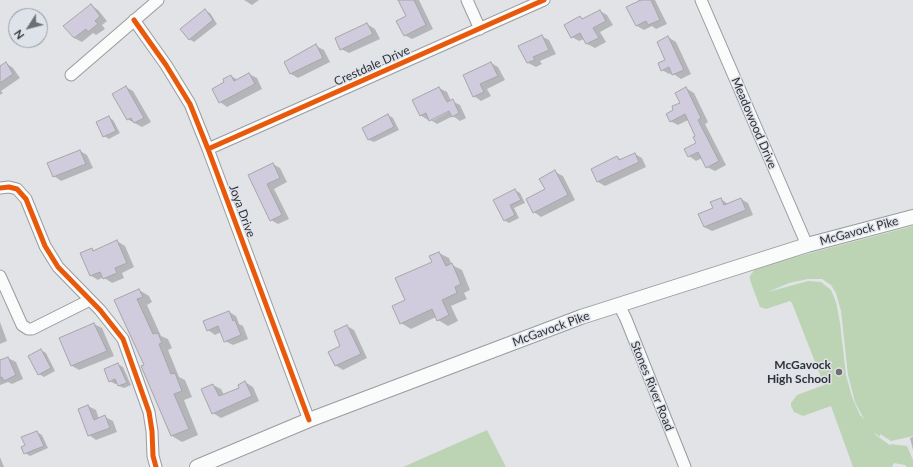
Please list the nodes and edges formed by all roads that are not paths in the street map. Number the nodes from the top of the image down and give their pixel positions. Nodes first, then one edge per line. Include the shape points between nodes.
1 (158, 0) edge
2 (467, 0) edge
3 (544, 0) edge
4 (702, 0) edge
5 (134, 20) junction
6 (480, 28) junction
7 (71, 75) dead end
8 (208, 149) junction
9 (0, 188) edge
10 (913, 217) edge
11 (807, 245) junction
12 (0, 276) edge
13 (90, 300) junction
14 (619, 305) junction
15 (308, 420) junction
16 (156, 467) edge
17 (197, 467) edge
18 (685, 467) edge

1 - 5 street
2 - 6 street
3 - 6 street, Crestdale Drive
4 - 11 street, Meadowood Drive
5 - 7 street
5 - 8 street, Joya Drive via 166,64 190,104
6 - 8 street, Crestdale Drive
8 - 15 street, Joya Drive
9 - 13 street via 16,189 26,199 45,246 58,267
10 - 11 main road, McGavock Pike
11 - 14 main road, McGavock Pike
12 - 13 street via 22,325 28,329
13 - 16 street via 123,339 149,412
14 - 15 main road, McGavock Pike
14 - 18 street, Stones River Road
15 - 17 main road, McGavock Pike

